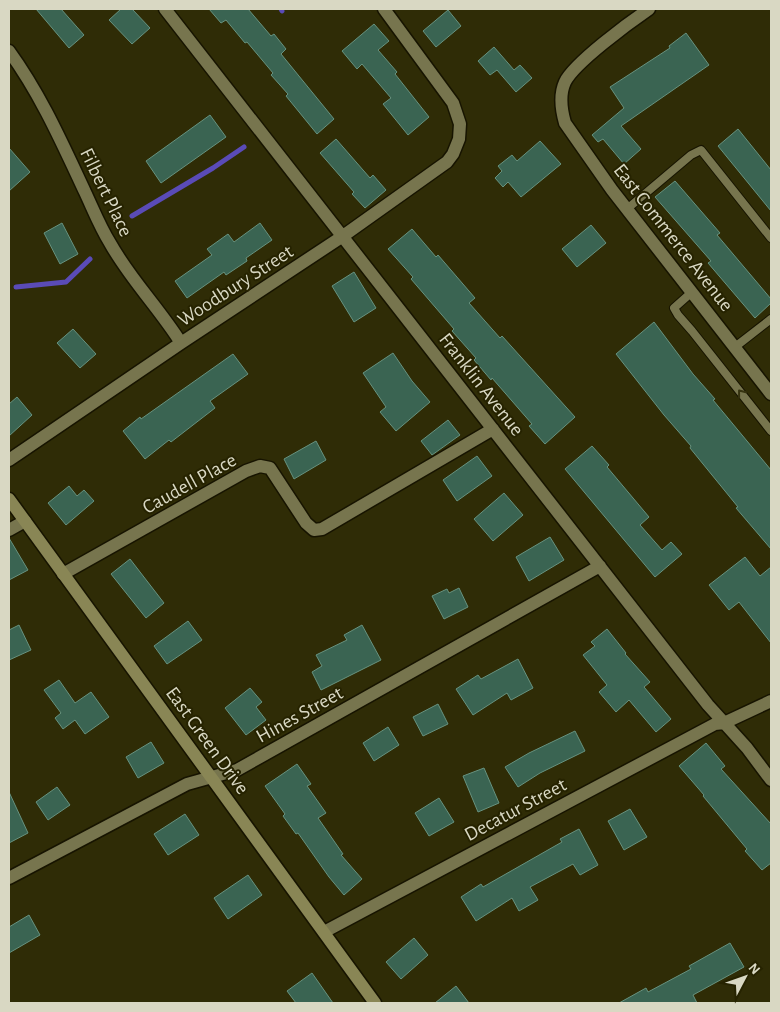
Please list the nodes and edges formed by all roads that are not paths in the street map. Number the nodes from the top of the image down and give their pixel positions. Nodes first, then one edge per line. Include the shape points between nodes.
1 (165, 9) edge
2 (384, 9) edge
3 (641, 11) edge
4 (9, 51) edge
5 (627, 209) junction
6 (343, 236) junction
7 (771, 238) edge
8 (692, 292) junction
9 (771, 319) edge
10 (181, 343) junction
11 (735, 347) junction
12 (771, 394) edge
13 (493, 429) junction
14 (771, 432) edge
15 (9, 460) edge
16 (9, 499) edge
17 (25, 521) junction
18 (9, 530) edge
19 (600, 566) junction
20 (63, 574) junction
21 (771, 701) edge
22 (724, 723) junction
23 (212, 778) junction
24 (771, 780) edge
25 (9, 878) edge
26 (324, 932) junction
27 (376, 1003) edge

1 - 6 street, Franklin Avenue
2 - 6 street, Woodbury Street via 453,103 460,124 459,140 447,162
3 - 5 street, East Commerce Avenue via 569,74 561,98 565,123
4 - 10 street, Filbert Place via 50,116 109,243
5 - 7 lane via 701,150
5 - 8 street, East Commerce Avenue
6 - 10 street, Woodbury Street
6 - 13 street, Franklin Avenue
8 - 11 street, East Commerce Avenue
14 -> 8 lane via 674,308
9 - 11 lane
10 - 15 street, Woodbury Street
11 - 12 street, East Commerce Avenue
13 - 19 street, Franklin Avenue
13 - 20 street, Caudell Place via 322,529 314,530 306,523 270,468 260,466
16 - 17 main road, East Green Drive
17 - 18 street
17 - 20 main road, East Green Drive
19 - 22 street, Franklin Avenue
19 - 23 street, Hines Street via 237,770
20 - 23 main road, East Green Drive
21 - 22 street, Decatur Street
22 - 24 street, Franklin Avenue
22 - 26 street, Decatur Street via 715,724
23 - 25 street, Hines Street via 187,784
23 - 26 main road, East Green Drive
26 - 27 main road, East Green Drive

